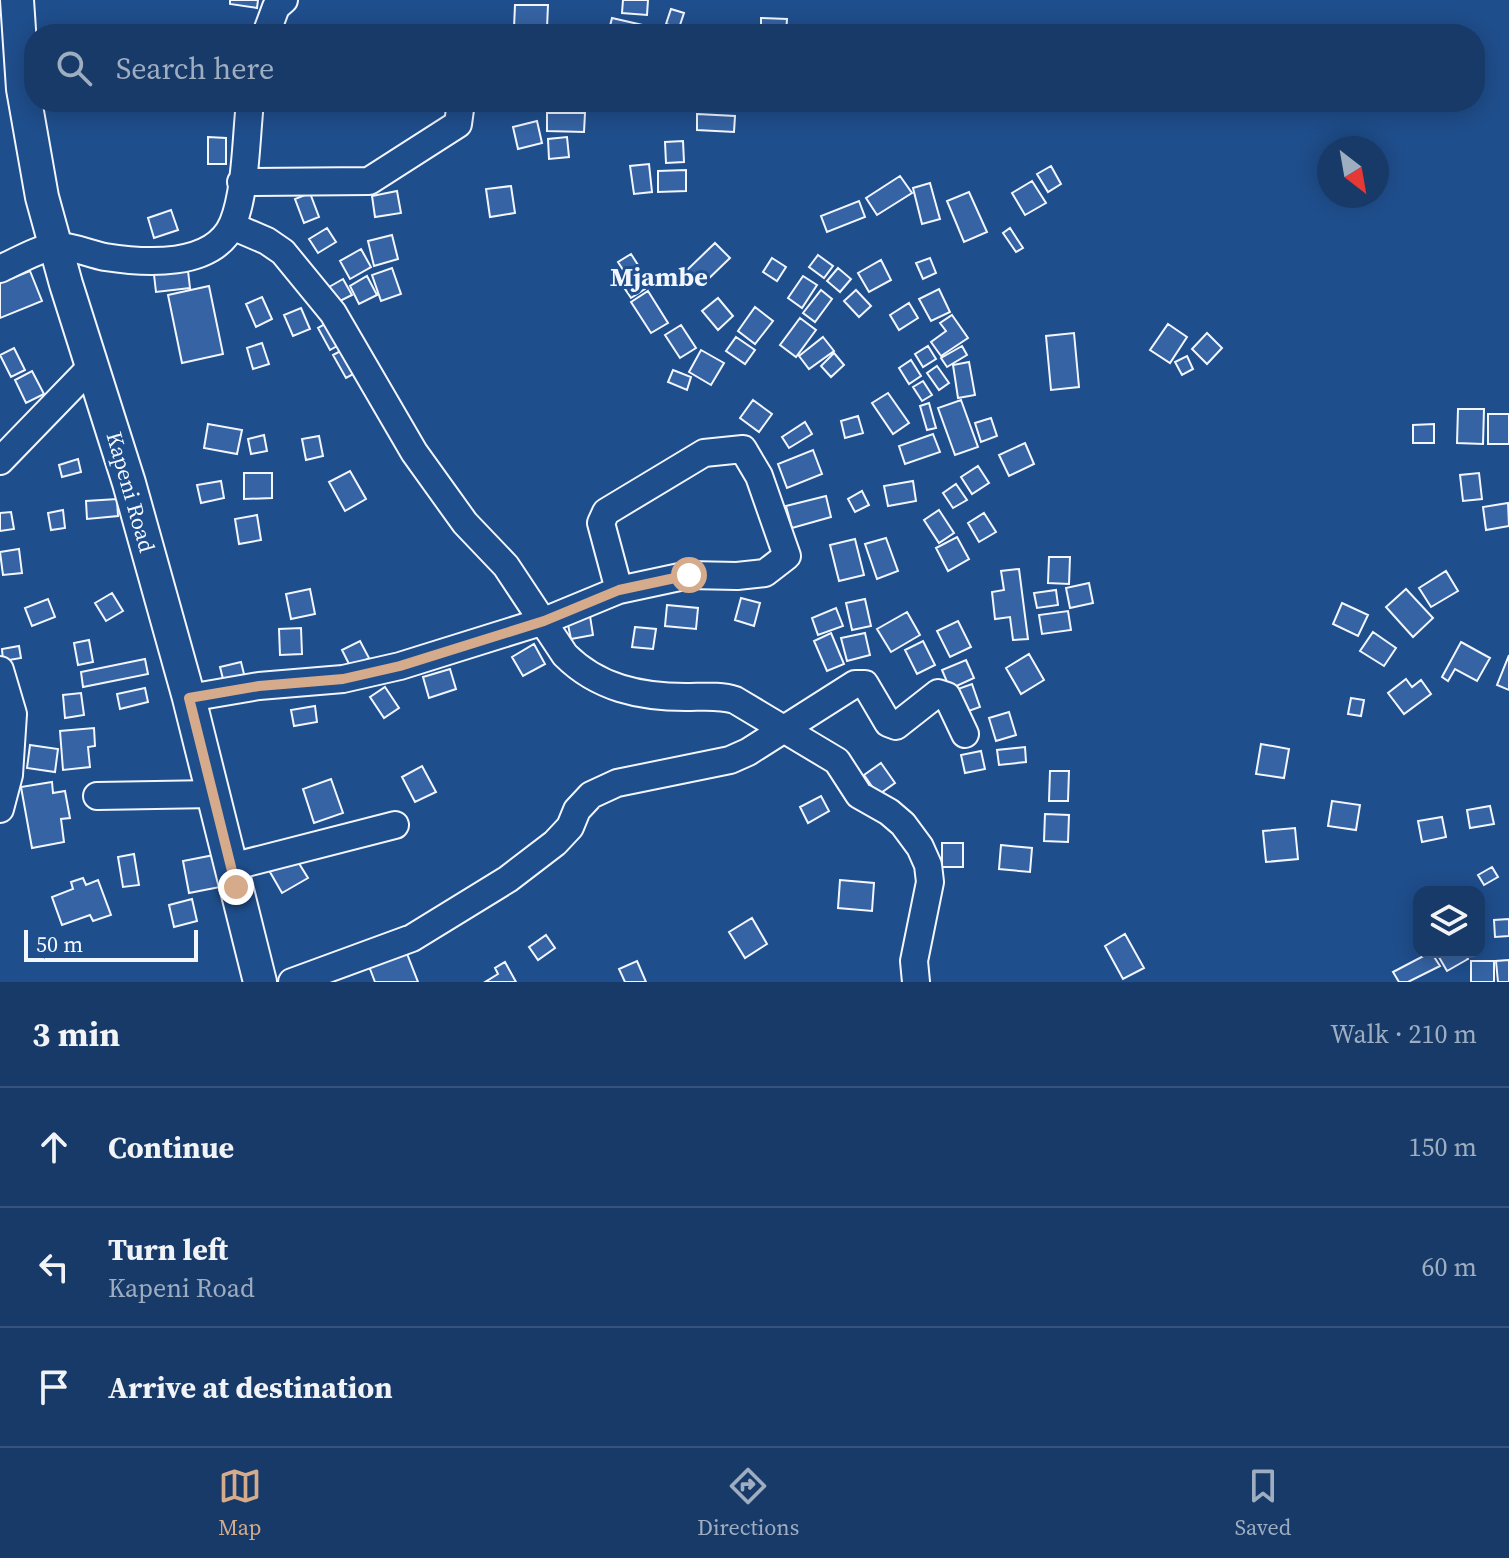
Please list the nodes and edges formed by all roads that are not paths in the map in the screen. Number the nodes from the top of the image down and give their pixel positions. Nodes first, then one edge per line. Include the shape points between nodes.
1 (17, 0) edge
2 (279, 2) edge
3 (270, 24) edge
4 (24, 96) edge
5 (26, 112) edge
6 (249, 112) edge
7 (460, 112) edge
8 (241, 182) junction
9 (232, 226) junction
10 (55, 246) junction
11 (0, 269) edge
12 (93, 365) junction
13 (0, 461) edge
14 (619, 590) junction
15 (544, 621) junction
16 (0, 670) edge
17 (189, 698) junction
18 (784, 727) junction
19 (965, 734) dead end
20 (214, 794) junction
21 (97, 796) dead end
22 (0, 809) edge
23 (395, 825) dead end
24 (231, 867) junction
25 (260, 982) edge
26 (292, 982) edge
27 (916, 982) edge

1 - 4 main road, Kapeni Road
2 - 3 street
5 - 10 main road, Kapeni Road
6 - 8 street
7 - 8 street via 458,124 369,181
8 - 9 street
9 - 10 street via 201,252 162,260 107,257
9 - 15 street via 283,252 333,313 414,452
10 - 11 street
10 - 12 main road, Kapeni Road
12 - 13 street
12 - 17 main road, Kapeni Road
14 - 14 street via 689,575 765,573 787,556 759,476 743,449 704,453 606,512 601,523
14 - 15 street
15 - 17 street via 343,679
15 - 18 street via 565,655 600,682 648,694 729,698
16 - 22 street via 13,714 9,775
17 - 20 main road, Kapeni Road
18 - 19 street via 855,684 865,684 888,723 896,726 938,693 947,696
18 - 26 street via 730,760 617,783 591,795 555,843 508,879 412,938
18 - 27 street via 837,761 859,795 896,818 920,847 930,882 914,961
20 - 21 street
20 - 24 main road, Kapeni Road
23 - 24 street
24 - 25 main road, Kapeni Road

